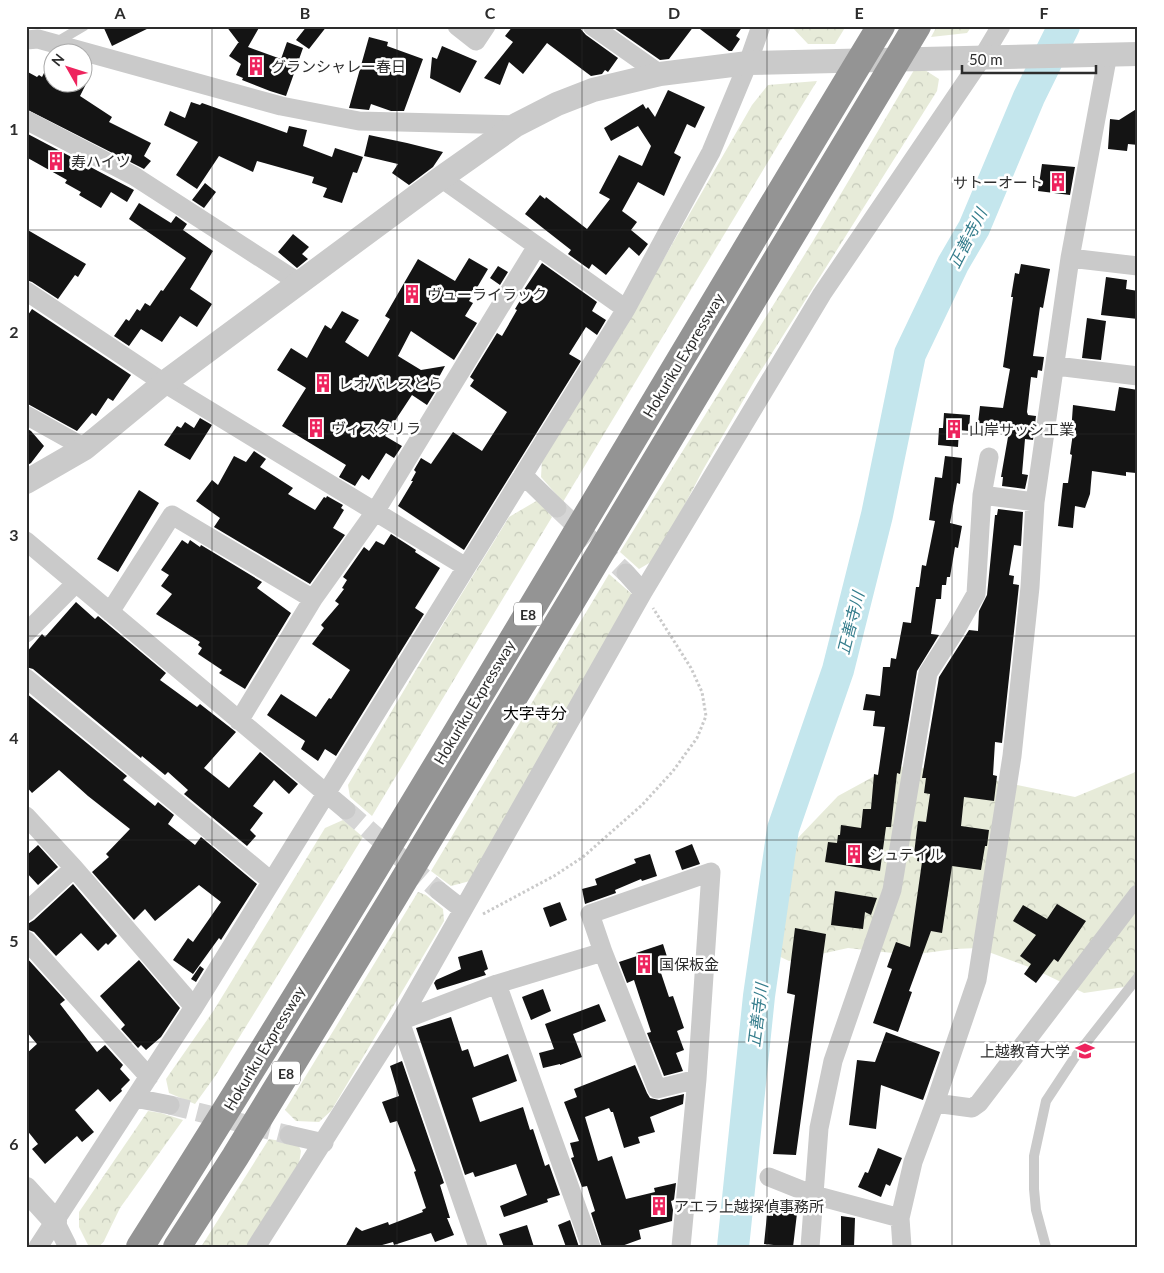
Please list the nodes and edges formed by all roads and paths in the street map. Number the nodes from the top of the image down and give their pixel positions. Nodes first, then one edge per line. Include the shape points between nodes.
1 (84, 26) edge
2 (457, 26) edge
3 (486, 26) edge
4 (592, 26) edge
5 (760, 26) edge
6 (881, 26) edge
7 (917, 26) edge
8 (1001, 26) edge
9 (26, 40) edge
10 (50, 42) edge
11 (56, 42) edge
12 (92, 54) edge
13 (1108, 54) junction
14 (1138, 54) edge
15 (982, 58) junction
16 (748, 63) junction
17 (660, 74) junction
18 (26, 120) edge
19 (516, 125) junction
20 (441, 178) junction
21 (537, 246) junction
22 (1070, 258) junction
23 (1138, 266) edge
24 (298, 282) junction
25 (26, 291) edge
26 (626, 309) junction
27 (1056, 366) junction
28 (1138, 376) edge
29 (164, 383) junction
30 (26, 415) edge
31 (85, 448) junction
32 (989, 457) dead end
33 (523, 475) junction
34 (26, 482) edge
35 (982, 495) junction
36 (1035, 502) junction
37 (558, 508) tunnel mouth
38 (375, 512) junction
39 (26, 541) edge
40 (466, 567) junction
41 (626, 573) tunnel mouth
42 (76, 583) junction
43 (642, 592) junction
44 (313, 599) junction
45 (110, 612) junction
46 (26, 633) edge
47 (26, 678) edge
48 (239, 721) junction
49 (325, 794) junction
50 (346, 810) tunnel mouth
51 (26, 816) edge
52 (74, 868) junction
53 (271, 881) junction
54 (439, 891) tunnel mouth
55 (1138, 894) edge
56 (462, 910) junction
57 (26, 912) edge
58 (451, 930) junction
59 (26, 940) edge
60 (603, 952) junction
61 (1138, 977) edge
62 (497, 984) junction
63 (194, 1007) junction
64 (400, 1021) junction
65 (149, 1077) junction
66 (697, 1079) junction
67 (135, 1098) junction
68 (935, 1103) junction
69 (170, 1105) tunnel mouth
70 (289, 1135) tunnel mouth
71 (209, 1138) junction
72 (324, 1143) junction
73 (769, 1177) dead end
74 (26, 1189) edge
75 (814, 1195) junction
76 (900, 1218) junction
77 (55, 1221) junction
78 (67, 1246) edge
79 (678, 1246) edge
80 (38, 1247) edge
81 (130, 1247) edge
82 (140, 1247) edge
83 (177, 1247) edge
84 (256, 1247) edge
85 (478, 1247) edge
86 (591, 1247) edge
87 (810, 1247) edge
88 (902, 1247) edge
89 (1046, 1247) edge

1 - 11 lane
2 - 3 street via 476,41
4 - 17 street
5 - 16 street
6 - 71 highway, Hokuriku Expressway / E8 via 565,554
7 - 83 highway, Hokuriku Expressway / E8 via 388,906
8 - 15 street
9 - 10 street
12 - 19 street via 281,106 359,121
13 - 14 street
13 - 15 street
13 - 22 street
15 - 16 street
15 - 43 street via 822,294
16 - 17 street
16 - 26 street via 710,152
17 - 19 street via 593,90
18 - 24 street via 134,176
19 - 20 street
20 - 21 street
20 - 24 street
21 - 26 street
21 - 38 street
22 - 23 street
22 - 27 street
24 - 29 street
25 - 29 street
26 - 33 street
27 - 28 street
27 - 36 street
29 - 31 street
29 - 38 street
30 - 31 street
31 - 34 street
32 - 35 street
33 - 37 street
33 - 40 street
35 - 36 street
35 - 75 street via 976,594 928,673 892,890 833,1061 819,1128
36 - 68 street via 1030,587 1012,756 977,980
38 - 40 street
38 - 44 street
39 - 42 street
40 - 49 street
41 - 43 street
42 - 45 street
42 - 46 street
43 - 56 street
43 - 58 path via 691,668 702,692 706,716 697,738 642,805 582,857 554,876
44 - 45 street via 172,515
44 - 48 street
45 - 48 street
47 - 53 street
48 - 49 street
49 - 50 street
49 - 53 street
51 - 52 street
52 - 57 street
52 - 63 street
53 - 63 street
54 - 56 street
55 - 68 street via 980,1103 972,1108
56 - 58 street
58 - 64 street
59 - 65 street
60 - 62 street
60 - 66 street via 657,1089
60 - 66 street via 590,914 711,872
61 - 89 lane via 1075,1057 1046,1101 1034,1156 1034,1189
62 - 64 street
62 - 86 street
63 - 65 street
64 - 72 street
64 - 85 street
65 - 67 street
66 - 79 street
67 - 69 street
67 - 77 street
68 - 76 street via 913,1162
70 - 72 street
71 - 81 highway via 172,1184
71 - 82 highway, Hokuriku Expressway / E8
72 - 84 street
73 - 75 street
74 - 77 street
75 - 76 street
75 - 87 street
76 - 88 street
77 - 78 street
77 - 80 street

